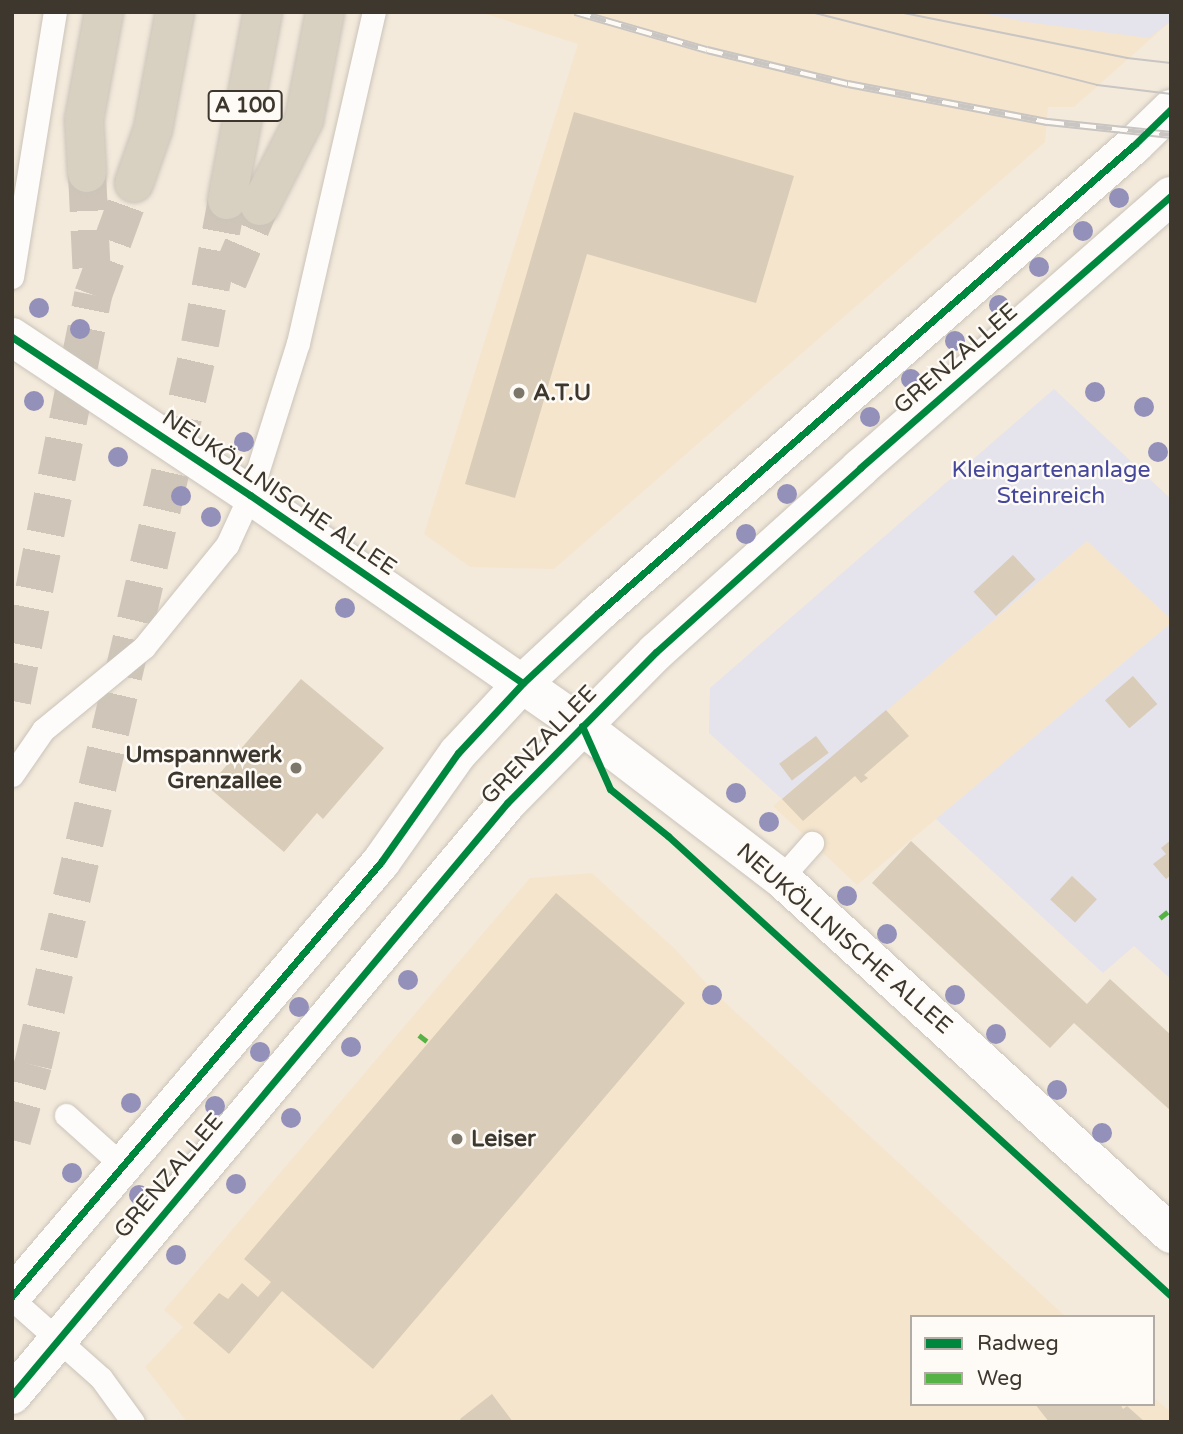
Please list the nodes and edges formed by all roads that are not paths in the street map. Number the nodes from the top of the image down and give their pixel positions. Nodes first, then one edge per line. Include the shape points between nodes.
1 (55, 12) edge
2 (104, 12) edge
3 (175, 12) edge
4 (262, 12) edge
5 (325, 12) edge
6 (374, 12) edge
7 (1171, 109) edge
8 (87, 173) tunnel mouth
9 (134, 183) tunnel mouth
10 (1171, 196) edge
11 (12, 277) edge
12 (12, 337) edge
13 (250, 495) junction
14 (523, 683) junction
15 (582, 726) junction
16 (12, 775) edge
17 (812, 843) dead end
18 (781, 878) junction
19 (66, 1115) dead end
20 (123, 1167) junction
21 (1171, 1234) edge
22 (12, 1297) edge
23 (59, 1339) junction
24 (12, 1395) edge
25 (133, 1422) edge

1 - 11 lane
2 - 8 highway via 84,120
3 - 9 highway via 153,129
4 - 5 highway, A 100 via 244,203 304,120
6 - 13 lane via 298,343
7 - 14 main road, GRENZALLEE
10 - 15 main road, GRENZALLEE via 850,477 637,670
12 - 13 main road, NEUKÖLLNISCHE ALLEE
13 - 14 main road, NEUKÖLLNISCHE ALLEE
13 - 16 lane via 227,545 144,647 43,730
14 - 15 main road, NEUKÖLLNISCHE ALLEE
14 - 20 main road, GRENZALLEE via 458,753 381,862
15 - 18 main road, NEUKÖLLNISCHE ALLEE
15 - 23 main road, GRENZALLEE via 507,803
17 - 18 lane
18 - 21 main road, NEUKÖLLNISCHE ALLEE
19 - 20 lane
20 - 22 main road, GRENZALLEE
22 - 23 lane
23 - 24 main road, GRENZALLEE
23 - 25 lane via 100,1378

